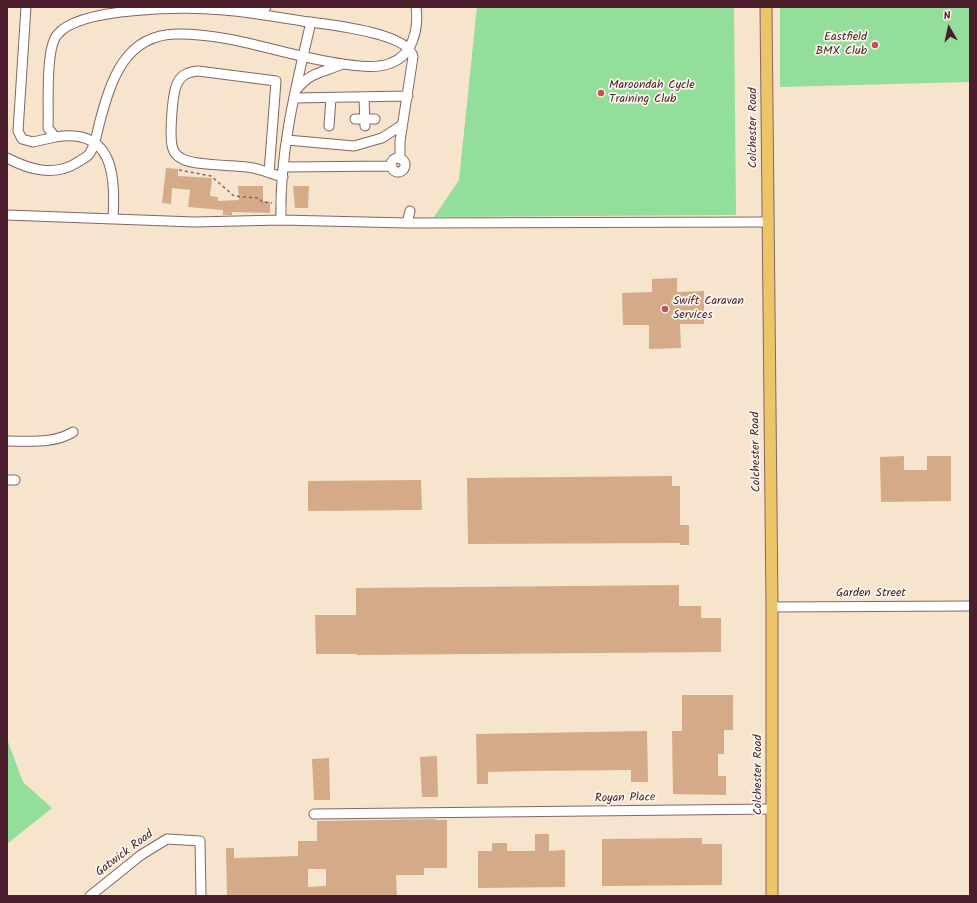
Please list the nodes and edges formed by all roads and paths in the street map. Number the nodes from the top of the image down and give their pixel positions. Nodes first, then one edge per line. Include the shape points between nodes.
1 (26, 7) edge
2 (266, 7) edge
3 (416, 7) edge
4 (766, 7) edge
5 (224, 10) junction
6 (311, 22) junction
7 (408, 48) junction
8 (303, 57) junction
9 (344, 64) junction
10 (295, 94) junction
11 (408, 96) junction
12 (364, 97) junction
13 (331, 98) junction
14 (375, 119) dead end
15 (402, 124) junction
16 (329, 126) dead end
17 (54, 137) junction
18 (287, 140) junction
19 (95, 142) junction
20 (7, 158) edge
21 (284, 167) junction
22 (179, 170) dead end
23 (269, 173) junction
24 (283, 178) junction
25 (273, 203) dead end
26 (410, 211) dead end
27 (7, 215) edge
28 (113, 218) junction
29 (282, 220) junction
30 (767, 222) junction
31 (408, 223) junction
32 (73, 432) dead end
33 (7, 441) edge
34 (970, 606) edge
35 (772, 607) junction
36 (772, 809) junction
37 (314, 814) dead end
38 (90, 896) edge
39 (201, 896) edge
40 (772, 896) edge

1 - 17 street via 18,131 22,139 29,142
2 - 5 street
3 - 7 street via 415,34
4 - 30 main road, Colchester Road
5 - 6 street
5 - 17 street via 130,11 78,21 65,28 52,44 49,132
6 - 7 street via 362,29 391,38
6 - 8 street
7 - 9 street via 401,57 381,66
7 - 11 street via 413,62
8 - 9 street
8 - 10 street
8 - 19 street via 204,35 175,34 154,37 133,49 119,68 106,101
9 - 10 street via 314,73 305,79
10 - 13 street
10 - 18 street
11 - 12 street
11 - 15 street
12 - 13 street
12 - 14 street via 362,121
13 - 16 street
15 - 18 street via 382,138 354,146
15 - 21 street via 400,159 394,160 392,166
17 - 19 street via 78,135
18 - 21 street
19 - 20 street via 89,154 71,166 48,171 25,167
19 - 28 street via 104,151 110,164 113,180
21 - 24 street
22 - 25 path via 211,176 234,196 259,198 262,202
23 - 23 street via 276,81 198,71 190,71 184,75 175,87 174,95 171,139 177,155 190,162 249,167
23 - 24 street
24 - 29 street
26 - 31 street
27 - 28 street
28 - 29 street via 194,222
29 - 31 street
30 - 31 street
30 - 35 main road, Colchester Road
32 - 33 street via 63,438
34 - 35 street, Garden Street
35 - 36 main road, Colchester Road
36 - 37 street, Royan Place
36 - 40 main road, Colchester Road
38 - 39 street, Gatwick Road via 141,855 167,839 200,841

